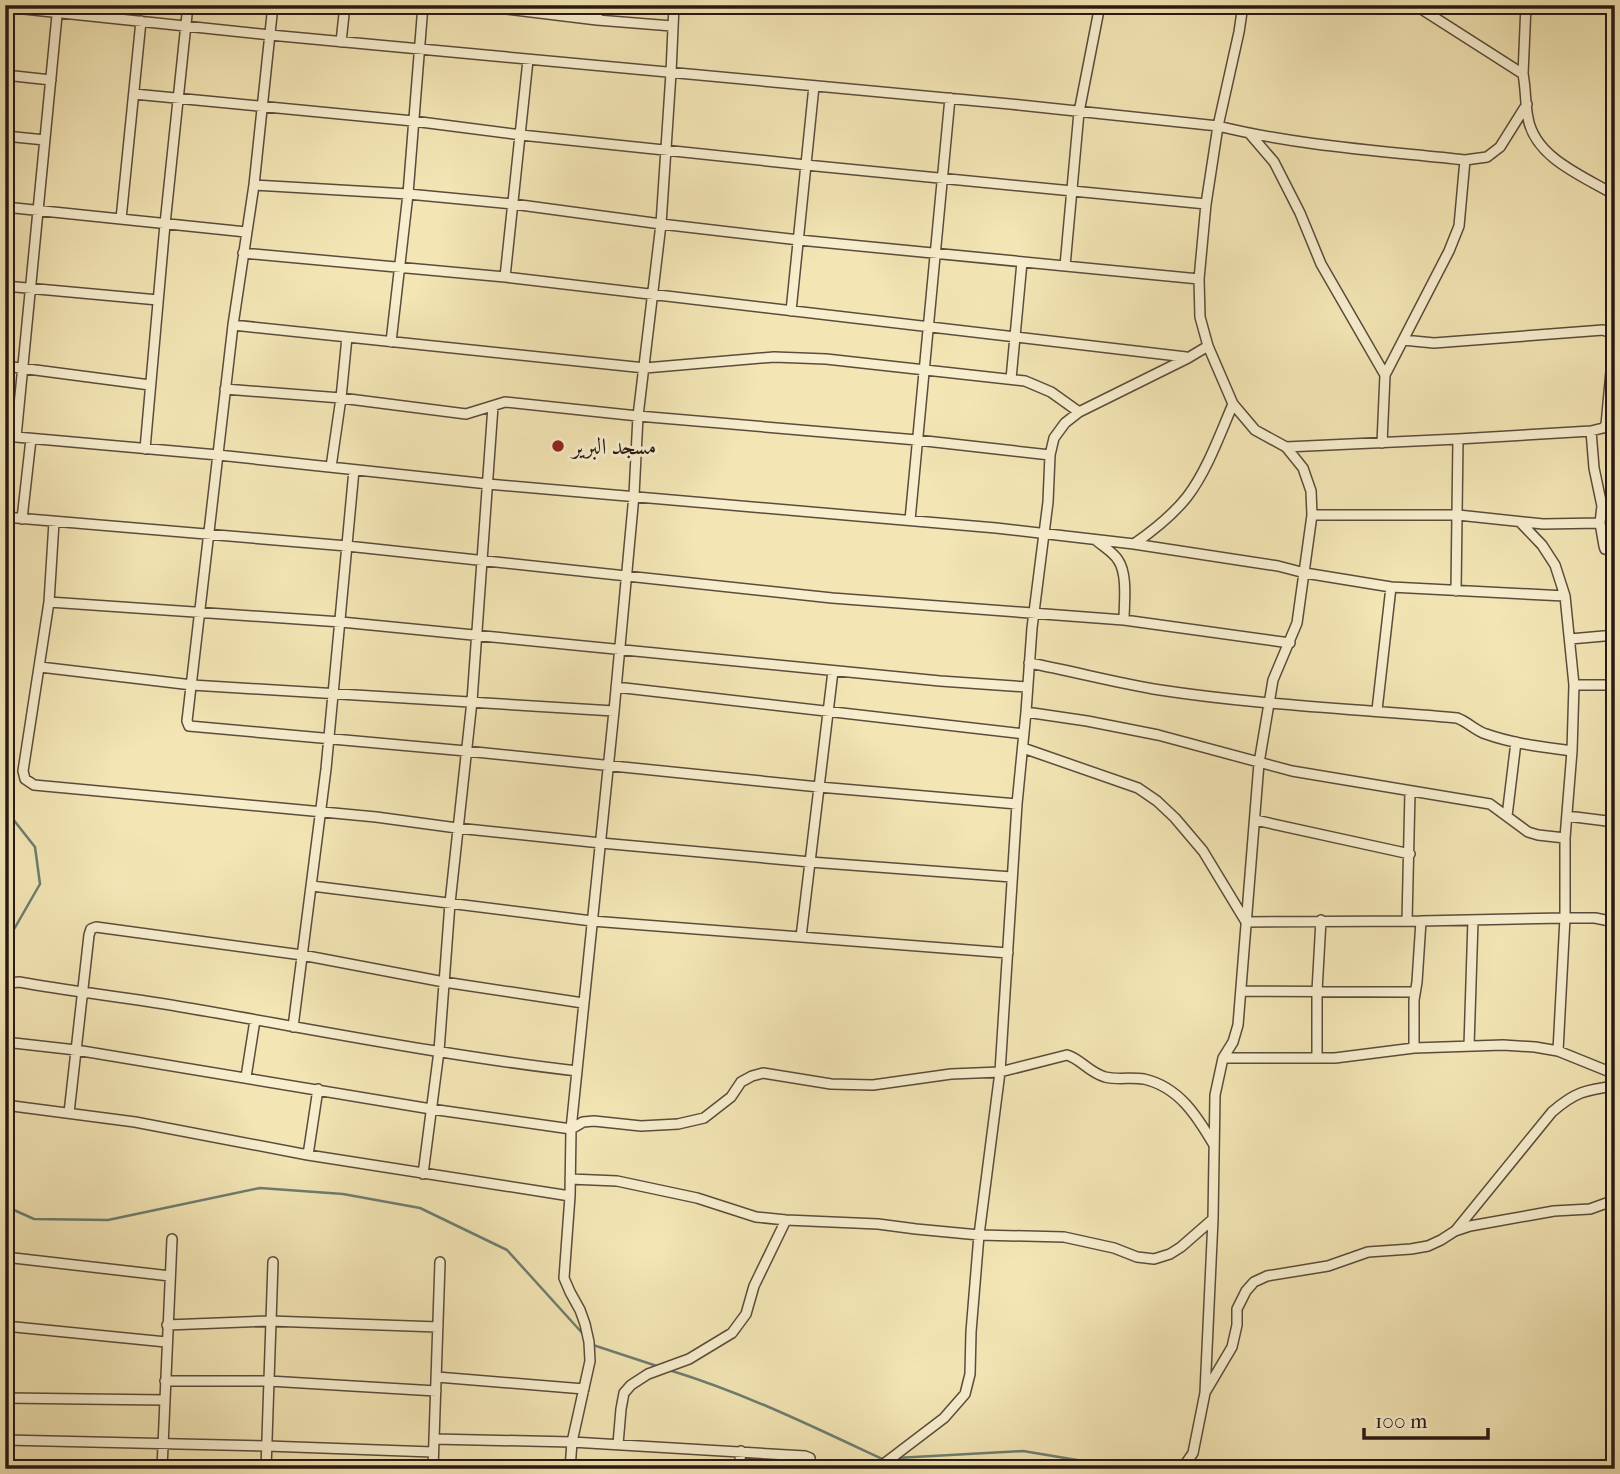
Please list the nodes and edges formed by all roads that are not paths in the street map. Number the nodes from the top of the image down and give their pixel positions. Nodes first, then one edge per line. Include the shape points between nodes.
1 (188, 5) edge
2 (273, 5) edge
3 (345, 5) edge
4 (424, 5) edge
5 (472, 5) edge
6 (598, 5) edge
7 (674, 5) edge
8 (1100, 5) edge
9 (1180, 5) edge
10 (1415, 5) edge
11 (1526, 5) edge
12 (1243, 6) edge
13 (5, 7) edge
14 (58, 9) edge
15 (597, 20) junction
16 (141, 21) junction
17 (186, 26) junction
18 (672, 26) junction
19 (270, 35) junction
20 (341, 42) junction
21 (420, 49) junction
22 (528, 60) junction
23 (671, 73) junction
24 (1523, 74) junction
25 (5, 75) edge
26 (51, 80) junction
27 (814, 86) junction
28 (134, 94) junction
29 (178, 98) junction
30 (950, 98) junction
31 (1527, 104) junction
32 (262, 106) junction
33 (1079, 112) junction
34 (413, 121) junction
35 (1218, 126) junction
36 (1250, 134) junction
37 (521, 135) junction
38 (5, 136) edge
39 (45, 140) junction
40 (666, 150) junction
41 (1465, 160) junction
42 (806, 165) junction
43 (943, 178) junction
44 (254, 185) junction
45 (1071, 191) junction
46 (408, 194) junction
47 (1615, 195) edge
48 (513, 204) junction
49 (1206, 204) junction
50 (5, 208) edge
51 (39, 211) junction
52 (121, 219) junction
53 (165, 224) junction
54 (661, 224) junction
55 (246, 232) junction
56 (799, 240) junction
57 (243, 253) junction
58 (935, 254) junction
59 (1022, 262) junction
60 (398, 266) junction
61 (1065, 267) junction
62 (505, 277) junction
63 (1199, 279) junction
64 (5, 286) edge
65 (31, 288) junction
66 (653, 295) junction
67 (158, 300) junction
68 (791, 312) junction
69 (233, 325) junction
70 (927, 326) junction
71 (347, 337) junction
72 (1015, 337) junction
73 (1403, 340) junction
74 (391, 342) junction
75 (1208, 345) junction
76 (1188, 358) junction
77 (5, 366) edge
78 (23, 368) junction
79 (645, 368) junction
80 (924, 370) junction
81 (1385, 375) junction
82 (1011, 379) junction
83 (1613, 382) edge
84 (150, 386) junction
85 (225, 389) junction
86 (341, 398) junction
87 (1233, 404) junction
88 (493, 406) junction
89 (1079, 412) junction
90 (638, 416) junction
91 (1591, 431) junction
92 (5, 436) edge
93 (16, 437) junction
94 (31, 439) junction
95 (1458, 439) junction
96 (917, 440) junction
97 (1382, 443) junction
98 (1286, 447) junction
99 (145, 449) junction
100 (218, 455) junction
101 (1050, 455) junction
102 (331, 467) junction
103 (354, 470) junction
104 (488, 484) junction
105 (634, 495) junction
106 (1615, 503) edge
107 (1602, 506) junction
108 (1312, 515) junction
109 (1458, 515) junction
110 (5, 517) edge
111 (22, 519) junction
112 (909, 520) junction
113 (54, 522) junction
114 (1521, 523) junction
115 (1600, 523) junction
116 (209, 533) junction
117 (1043, 534) junction
118 (1096, 540) junction
119 (1134, 544) junction
120 (347, 546) junction
121 (1615, 551) edge
122 (482, 561) junction
123 (1305, 573) junction
124 (626, 575) junction
125 (1391, 587) junction
126 (1456, 591) junction
127 (1565, 596) junction
128 (49, 602) junction
129 (200, 612) junction
130 (1033, 615) junction
131 (1124, 620) junction
132 (341, 621) junction
133 (1615, 635) edge
134 (477, 636) junction
135 (1570, 639) junction
136 (1290, 643) junction
137 (620, 649) junction
138 (1029, 663) junction
139 (40, 667) junction
140 (833, 671) junction
141 (191, 685) junction
142 (1574, 685) junction
143 (1615, 685) edge
144 (616, 687) junction
145 (1027, 687) junction
146 (333, 694) junction
147 (472, 701) junction
148 (1270, 703) junction
149 (1377, 710) junction
150 (614, 711) junction
151 (1026, 712) junction
152 (828, 713) junction
153 (1024, 734) junction
154 (329, 737) junction
155 (1516, 742) junction
156 (1023, 748) junction
157 (466, 751) junction
158 (1573, 751) junction
159 (1259, 763) junction
160 (608, 766) junction
161 (819, 787) junction
162 (1410, 792) junction
163 (1017, 804) junction
164 (321, 812) junction
165 (1567, 816) junction
166 (1507, 817) junction
167 (1255, 820) junction
168 (1615, 822) edge
169 (457, 828) junction
170 (1565, 838) junction
171 (601, 843) junction
172 (1409, 854) junction
173 (810, 862) junction
174 (1012, 877) junction
175 (312, 886) junction
176 (450, 903) junction
177 (1565, 918) junction
178 (1321, 920) junction
179 (1473, 920) junction
180 (592, 921) junction
181 (1407, 921) junction
182 (1421, 921) junction
183 (1246, 922) junction
184 (1615, 924) edge
185 (802, 937) junction
186 (1008, 953) junction
187 (302, 955) junction
188 (444, 982) junction
189 (1241, 991) junction
190 (1317, 991) junction
191 (5, 992) edge
192 (1415, 992) junction
193 (82, 993) junction
194 (583, 1003) junction
195 (255, 1020) junction
196 (293, 1027) junction
197 (5, 1042) edge
198 (1469, 1046) junction
199 (1414, 1048) junction
200 (76, 1050) junction
201 (439, 1051) junction
202 (1558, 1051) junction
203 (1223, 1058) junction
204 (1317, 1058) junction
205 (578, 1071) junction
206 (1000, 1072) junction
207 (1615, 1074) edge
208 (246, 1077) junction
209 (1615, 1086) edge
210 (318, 1089) junction
211 (5, 1105) edge
212 (431, 1109) junction
213 (69, 1113) junction
214 (571, 1129) junction
215 (1214, 1145) junction
216 (308, 1156) junction
217 (423, 1174) junction
218 (570, 1180) junction
219 (570, 1196) junction
220 (1615, 1200) edge
221 (1213, 1219) junction
222 (786, 1220) junction
223 (1455, 1231) junction
224 (979, 1235) junction
225 (172, 1239) dead end
226 (5, 1256) edge
227 (273, 1262) dead end
228 (440, 1262) dead end
229 (170, 1276) junction
230 (271, 1321) junction
231 (167, 1325) junction
232 (5, 1326) edge
233 (438, 1327) junction
234 (166, 1342) junction
235 (437, 1377) junction
236 (165, 1381) junction
237 (269, 1381) junction
238 (583, 1389) junction
239 (436, 1391) junction
240 (1205, 1393) junction
241 (5, 1398) edge
242 (164, 1400) junction
243 (434, 1439) junction
244 (5, 1440) edge
245 (572, 1441) junction
246 (618, 1444) junction
247 (162, 1445) junction
248 (267, 1446) junction
249 (741, 1451) junction
250 (433, 1452) junction
251 (162, 1469) edge
252 (266, 1469) edge
253 (433, 1469) edge
254 (570, 1469) edge
255 (738, 1469) edge
256 (811, 1469) edge
257 (877, 1469) edge
258 (1182, 1469) edge

1 - 17 street
2 - 19 street
3 - 20 street
4 - 21 street
5 - 15 street
6 - 15 street
7 - 18 street
8 - 33 street
9 - 12 street
10 - 24 street
11 - 24 street
12 - 35 street
13 - 14 street
14 - 16 street
14 - 26 street
15 - 18 street
16 - 17 street
16 - 28 street
17 - 19 street
17 - 29 street
18 - 23 street
19 - 20 street
19 - 32 street
20 - 21 street
21 - 22 street
21 - 34 street
22 - 23 street
22 - 37 street
23 - 27 street
23 - 40 street
24 - 31 street
25 - 26 street
26 - 39 street
27 - 30 street
27 - 42 street
28 - 29 street
28 - 52 street
29 - 32 street
29 - 53 street
30 - 33 street
30 - 43 street
31 - 41 street via 1500,146 1487,157
31 - 47 street via 1533,135 1543,150
32 - 34 street
32 - 44 street
33 - 35 street
33 - 45 street
34 - 37 street
34 - 46 street
35 - 36 street
35 - 49 street
36 - 41 street
36 - 81 street via 1274,162 1321,264
37 - 40 street
37 - 48 street
38 - 39 street
39 - 51 street
40 - 42 street
40 - 54 street
41 - 73 street via 1459,226
42 - 43 street
42 - 56 street
43 - 45 street
43 - 58 street
44 - 46 street
44 - 55 street
45 - 49 street
45 - 61 street
46 - 48 street
46 - 60 street
48 - 54 street
48 - 62 street
49 - 63 street
50 - 51 street
51 - 52 street
51 - 65 street
52 - 53 street
53 - 55 street
53 - 67 street
54 - 56 street
54 - 66 street
55 - 57 street
56 - 58 street
56 - 68 street
57 - 60 street
57 - 69 street
58 - 59 street
58 - 70 street
59 - 61 street
59 - 72 street
60 - 62 street
60 - 74 street
61 - 63 street
62 - 66 street
63 - 75 street via 1200,317
64 - 65 street
65 - 67 street
65 - 78 street
66 - 68 street
66 - 79 street
67 - 84 street
68 - 70 street
69 - 71 street
69 - 85 street
70 - 72 street
70 - 80 street
71 - 74 street
71 - 86 street
72 - 76 street
72 - 82 street
73 - 81 street
73 - 83 street via 1434,343 1603,330 1614,339
74 - 79 street
75 - 76 street
75 - 87 street
76 - 89 street
77 - 78 street
78 - 84 street
78 - 93 street
79 - 80 street via 774,357
79 - 90 street
80 - 82 street
80 - 96 street
81 - 97 street
82 - 89 street via 1051,391
83 - 91 street via 1606,425
84 - 99 street
85 - 86 street
85 - 100 street
86 - 88 street via 466,414
86 - 102 street
87 - 98 street via 1255,430
87 - 119 street via 1188,496
88 - 90 street via 505,402
88 - 104 street
89 - 101 street via 1054,438
90 - 96 street
90 - 105 street
91 - 95 street
91 - 107 street
92 - 93 street
93 - 94 street
94 - 99 street
94 - 111 street
95 - 97 street
95 - 109 street
96 - 101 street
96 - 112 street
97 - 98 street
98 - 108 street via 1303,468 1311,491
99 - 100 street
100 - 102 street
100 - 116 street
101 - 117 street
102 - 103 street
103 - 104 street
103 - 120 street
104 - 105 street
104 - 122 street
105 - 112 street
105 - 124 street
106 - 107 street
107 - 115 street
108 - 109 street
108 - 123 street
109 - 114 street
109 - 126 street
110 - 111 street
111 - 113 street
112 - 117 street
113 - 116 street
113 - 128 street
114 - 115 street
114 - 127 street via 1549,555
115 - 121 street via 1605,549
116 - 120 street
116 - 129 street
117 - 118 street
117 - 130 street
118 - 119 street
118 - 131 street via 1122,568
119 - 123 street
120 - 122 street
120 - 132 street
122 - 124 street
122 - 134 street
123 - 125 street
123 - 136 street
124 - 130 street
124 - 137 street
125 - 126 street
125 - 149 street
126 - 127 street
127 - 135 street
128 - 129 street
128 - 139 street
129 - 132 street
129 - 141 street
130 - 131 street
130 - 138 street
131 - 136 street
132 - 134 street
132 - 146 street
133 - 135 street
134 - 137 street
134 - 147 street
135 - 142 street
136 - 148 street via 1273,680
137 - 140 street
137 - 144 street
138 - 145 street
138 - 148 street via 1158,690
139 - 141 street
139 - 164 street via 23,771 34,785
140 - 145 street
140 - 152 street
141 - 146 street
141 - 154 street via 189,726
142 - 143 street
142 - 158 street
144 - 150 street
144 - 152 street
145 - 151 street
146 - 147 street
146 - 154 street
147 - 150 street
147 - 157 street
148 - 149 street
148 - 159 street
149 - 155 street via 1457,718 1482,734
150 - 160 street
151 - 153 street
151 - 159 street via 1158,734
152 - 153 street
152 - 161 street
153 - 156 street
154 - 157 street
154 - 164 street
155 - 158 street
155 - 166 street
156 - 163 street
156 - 183 street via 1138,788 1157,802 1203,851
157 - 160 street
157 - 169 street
158 - 165 street
159 - 162 street
159 - 167 street
160 - 161 street
160 - 171 street
161 - 163 street
161 - 173 street
162 - 166 street via 1490,804
162 - 172 street
163 - 174 street
164 - 169 street
164 - 175 street
165 - 168 street
165 - 170 street
166 - 170 street via 1528,832
167 - 172 street
167 - 183 street
169 - 171 street
169 - 176 street
170 - 177 street
171 - 173 street
171 - 180 street
172 - 181 street
173 - 174 street
173 - 185 street
174 - 186 street
175 - 176 street
175 - 187 street
176 - 180 street
176 - 188 street
177 - 179 street
177 - 184 street via 1595,918
177 - 202 street
178 - 181 street
178 - 183 street
178 - 190 street
179 - 182 street
179 - 198 street
180 - 185 street
180 - 194 street
181 - 182 street
182 - 192 street
183 - 189 street
185 - 186 street
186 - 206 street
187 - 188 street
187 - 193 street via 96,927 89,935
187 - 196 street
188 - 194 street
188 - 201 street
189 - 190 street
189 - 203 street via 1238,1026
190 - 192 street
190 - 204 street
191 - 193 street via 7,985 19,982
192 - 199 street
193 - 195 street
193 - 200 street
194 - 205 street
195 - 196 street
195 - 208 street
196 - 201 street
197 - 200 street
198 - 199 street
198 - 202 street
199 - 204 street
200 - 208 street
200 - 213 street
201 - 205 street
201 - 212 street
202 - 207 street
203 - 204 street
203 - 215 street via 1215,1095
205 - 214 street
206 - 214 street via 873,1085 831,1084 763,1073 741,1082 731,1097 704,1118 641,1126 594,1121
206 - 215 street via 1067,1055 1106,1077 1161,1084 1184,1100
206 - 224 street
208 - 210 street
209 - 223 street via 1579,1092 1552,1112
210 - 212 street
210 - 216 street
211 - 213 street
212 - 214 street
212 - 217 street
213 - 216 street
214 - 218 street
215 - 221 street
216 - 217 street
217 - 219 street
218 - 219 street
218 - 222 street via 617,1181 697,1198 756,1217
219 - 238 street via 564,1278 589,1342
220 - 223 street via 1590,1209 1538,1213
221 - 224 street via 1181,1247 1154,1259 1064,1237
221 - 240 street
222 - 224 street
222 - 246 street via 754,1286 746,1314 732,1333 689,1359 648,1374 624,1393
223 - 240 street via 1428,1246 1367,1252 1328,1266 1254,1282 1237,1309 1232,1348
224 - 257 street via 965,1394 944,1418
225 - 229 street
226 - 229 street
227 - 230 street
228 - 233 street
229 - 231 street
230 - 231 street
230 - 233 street
230 - 237 street
231 - 234 street
232 - 234 street
233 - 235 street
234 - 236 street
235 - 238 street
235 - 239 street
236 - 237 street
236 - 242 street
237 - 239 street
237 - 248 street
238 - 245 street
239 - 243 street
240 - 258 street via 1193,1453
241 - 242 street
242 - 247 street
243 - 245 street
243 - 250 street
244 - 247 street
245 - 246 street
245 - 254 street
246 - 249 street
247 - 248 street
247 - 251 street
248 - 250 street
248 - 252 street
249 - 255 street
249 - 256 street via 805,1456 810,1458
250 - 253 street

